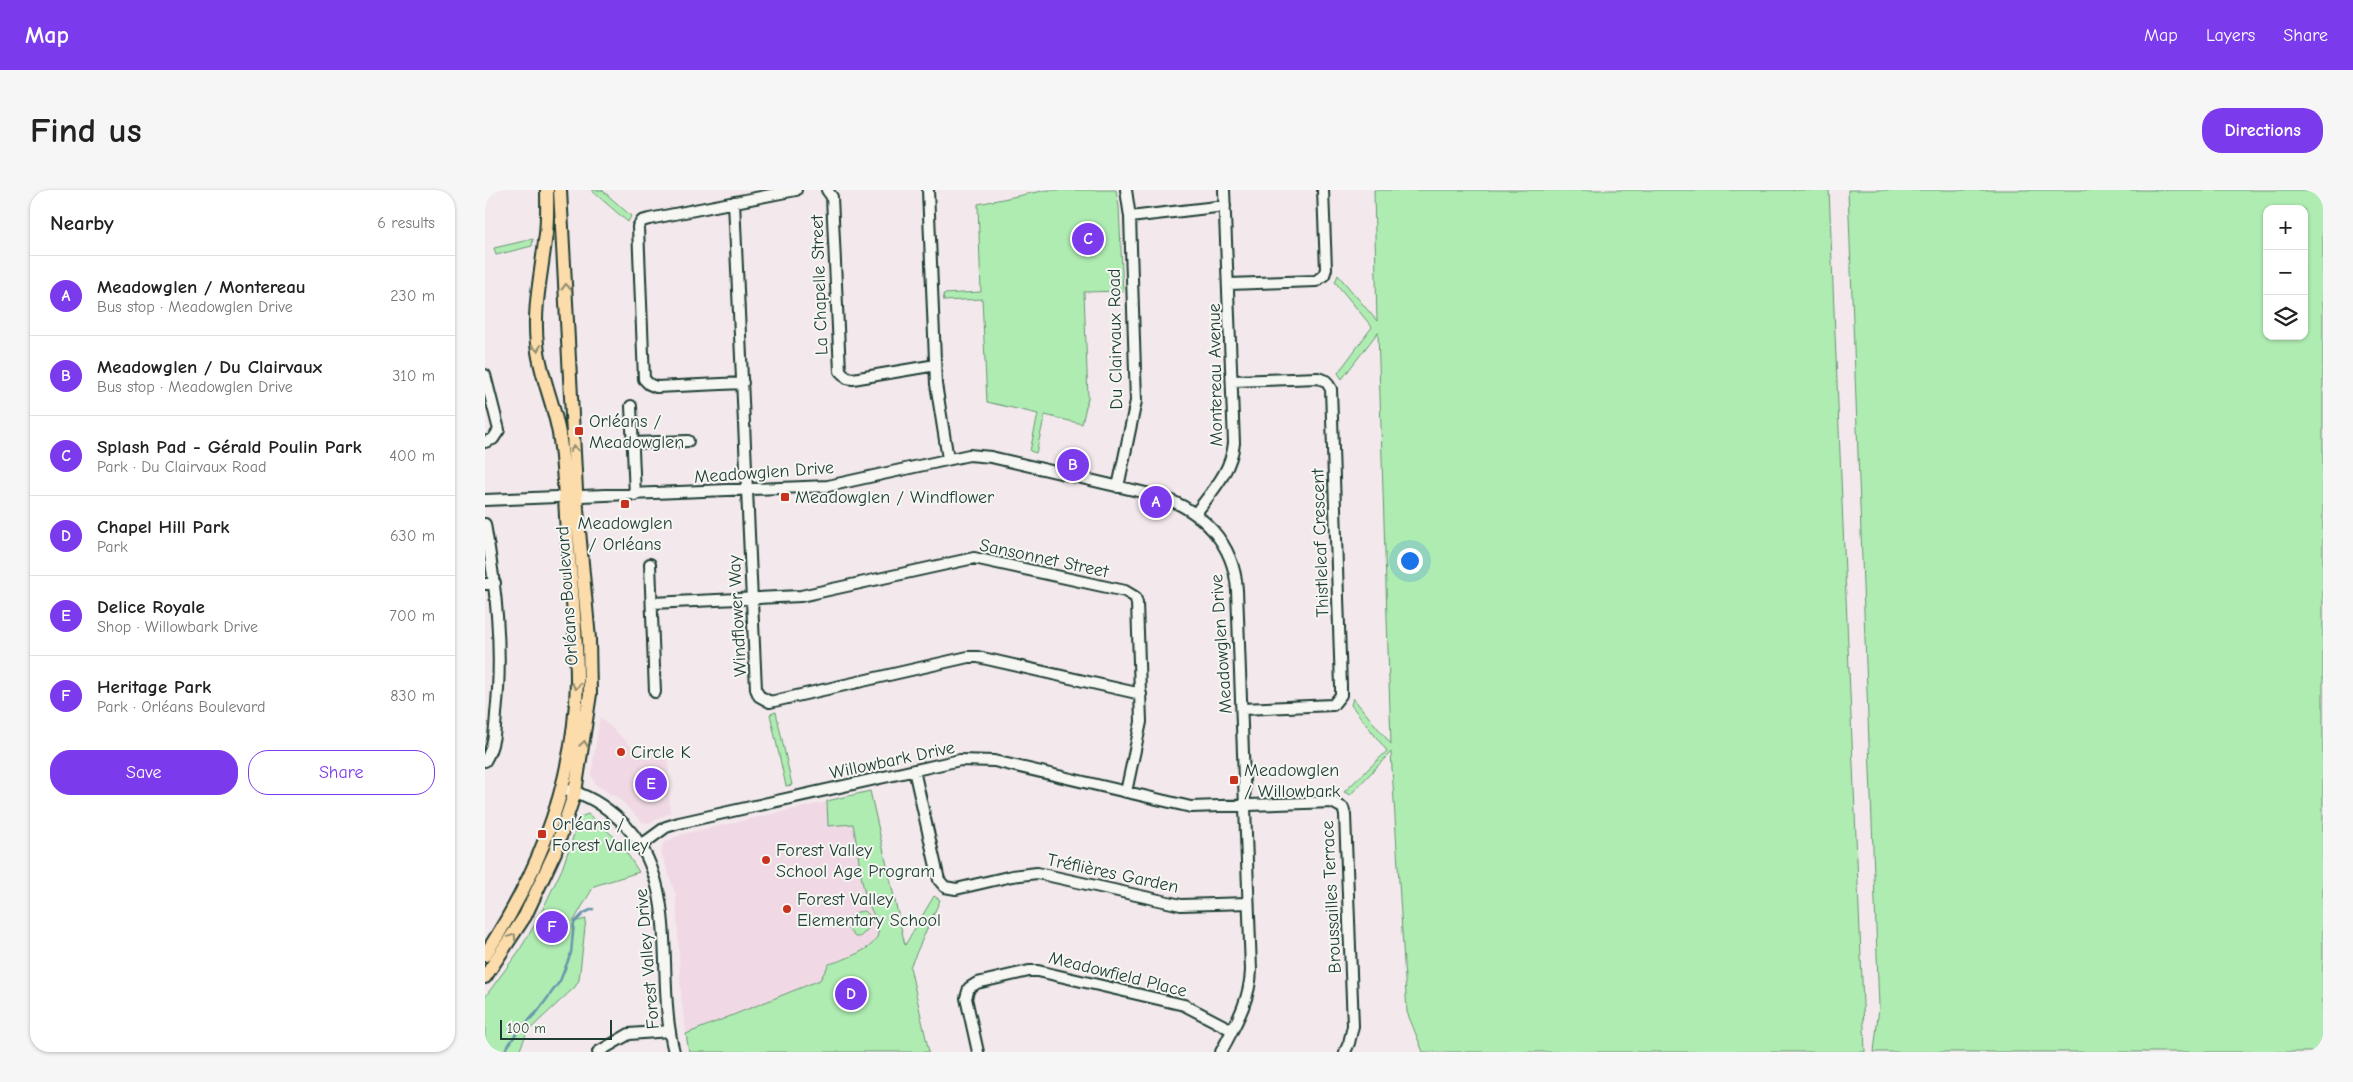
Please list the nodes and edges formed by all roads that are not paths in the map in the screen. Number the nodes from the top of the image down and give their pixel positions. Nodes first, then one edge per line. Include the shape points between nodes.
1 (537, 190) edge
2 (547, 190) edge
3 (560, 190) edge
4 (567, 190) edge
5 (796, 190) edge
6 (827, 190) edge
7 (928, 190) edge
8 (1126, 190) edge
9 (1224, 190) edge
10 (1323, 190) edge
11 (734, 202) junction
12 (1225, 206) junction
13 (562, 213) junction
14 (547, 214) junction
15 (1130, 217) junction
16 (1229, 284) junction
17 (936, 365) junction
18 (485, 375) edge
19 (1232, 381) junction
20 (743, 383) junction
21 (631, 406) dead end
22 (688, 440) dead end
23 (485, 442) edge
24 (633, 443) junction
25 (947, 460) junction
26 (1118, 487) junction
27 (748, 490) junction
28 (635, 495) junction
29 (571, 498) junction
30 (485, 500) edge
31 (1195, 513) junction
32 (485, 524) edge
33 (650, 564) dead end
34 (490, 584) edge
35 (752, 598) junction
36 (652, 603) junction
37 (655, 692) dead end
38 (1141, 694) junction
39 (1242, 709) junction
40 (485, 762) edge
41 (914, 770) junction
42 (569, 790) junction
43 (1127, 792) junction
44 (1245, 806) junction
45 (640, 846) junction
46 (1248, 903) junction
47 (485, 955) edge
48 (485, 977) edge
49 (1232, 1030) junction
50 (670, 1031) junction
51 (598, 1052) edge
52 (674, 1052) edge
53 (978, 1052) edge
54 (1221, 1052) edge
55 (1345, 1052) edge

1 - 14 main road
2 - 14 main road, Orléans Boulevard
3 - 13 main road, Orléans Boulevard
4 - 13 main road
5 - 11 street
6 - 17 street, La Chapelle Street via 832,197 840,371 853,379
7 - 17 street
8 - 15 street, Du Clairvaux Road
9 - 12 street, Montereau Avenue
10 - 16 street, Montereau Avenue via 1326,270 1321,279
11 - 20 street, Windflower Way
11 - 20 street via 649,219 638,227 642,371 646,382 656,387
12 - 15 street
12 - 16 street, Montereau Avenue
29 -> 13 main road, Orléans Boulevard
14 -> 29 main road, Orléans Boulevard via 536,330 541,372 560,439
15 - 26 street, Du Clairvaux Road via 1136,401
16 - 19 street, Montereau Avenue
17 - 25 street
18 - 23 street via 499,430 493,439
19 - 31 street, Montereau Avenue via 1234,443 1231,462
19 - 39 street, Thistleleaf Crescent via 1318,378 1326,381 1331,389 1341,686 1341,695 1333,705
20 - 27 street, Windflower Way
21 - 24 street
22 - 24 street
24 - 28 street
25 - 26 street, Meadowglen Drive via 969,455 991,457
25 - 27 street, Meadowglen Drive via 828,486
26 - 31 street, Meadowglen Drive via 1174,501
27 - 28 street, Meadowglen Drive
27 - 35 street, Windflower Way
28 - 29 street, Meadowglen Drive
29 - 30 street, Meadowglen Drive
29 - 42 main road, Orléans Boulevard via 588,621 590,676 586,730
31 - 39 street, Meadowglen Drive via 1215,532 1234,571
32 - 34 street
33 - 36 street
34 - 40 street via 499,687 495,730
35 - 36 street, Sansonnet Street
35 - 38 street, Sansonnet Street via 801,596 974,558 1125,591 1135,596 1137,603
35 - 38 street, Windflower Way via 756,689 759,696 770,702 968,657
36 - 37 street
38 - 43 street, Sansonnet Street via 1140,732
39 - 44 street, Meadowglen Drive
41 - 43 street, Willowbark Drive via 960,760 994,761
41 - 45 street, Willowbark Drive via 673,825
41 - 46 street, Tréflières Garden via 939,880 945,887 956,889 1037,873 1181,905
42 - 45 street, Forest Valley Drive via 614,815 635,836
42 - 47 main road, Orléans Boulevard via 510,916
48 -> 42 main road, Orléans Boulevard via 513,936 541,885
43 - 44 street, Willowbark Drive via 1191,806
44 - 46 street, Meadowglen Drive
44 - 55 street, Broussailles Terrace via 1332,802 1343,808 1353,1017 1352,1035
45 - 50 street, Forest Valley Drive via 652,868 660,895
46 - 49 street, Meadowglen Drive via 1250,983 1245,1005
49 - 53 street, Meadowfield Place via 1178,1004 1029,971 977,983 969,988 966,998
49 - 54 street, Meadowglen Drive
50 - 51 street via 629,1034
50 - 52 street, Forest Valley Drive

